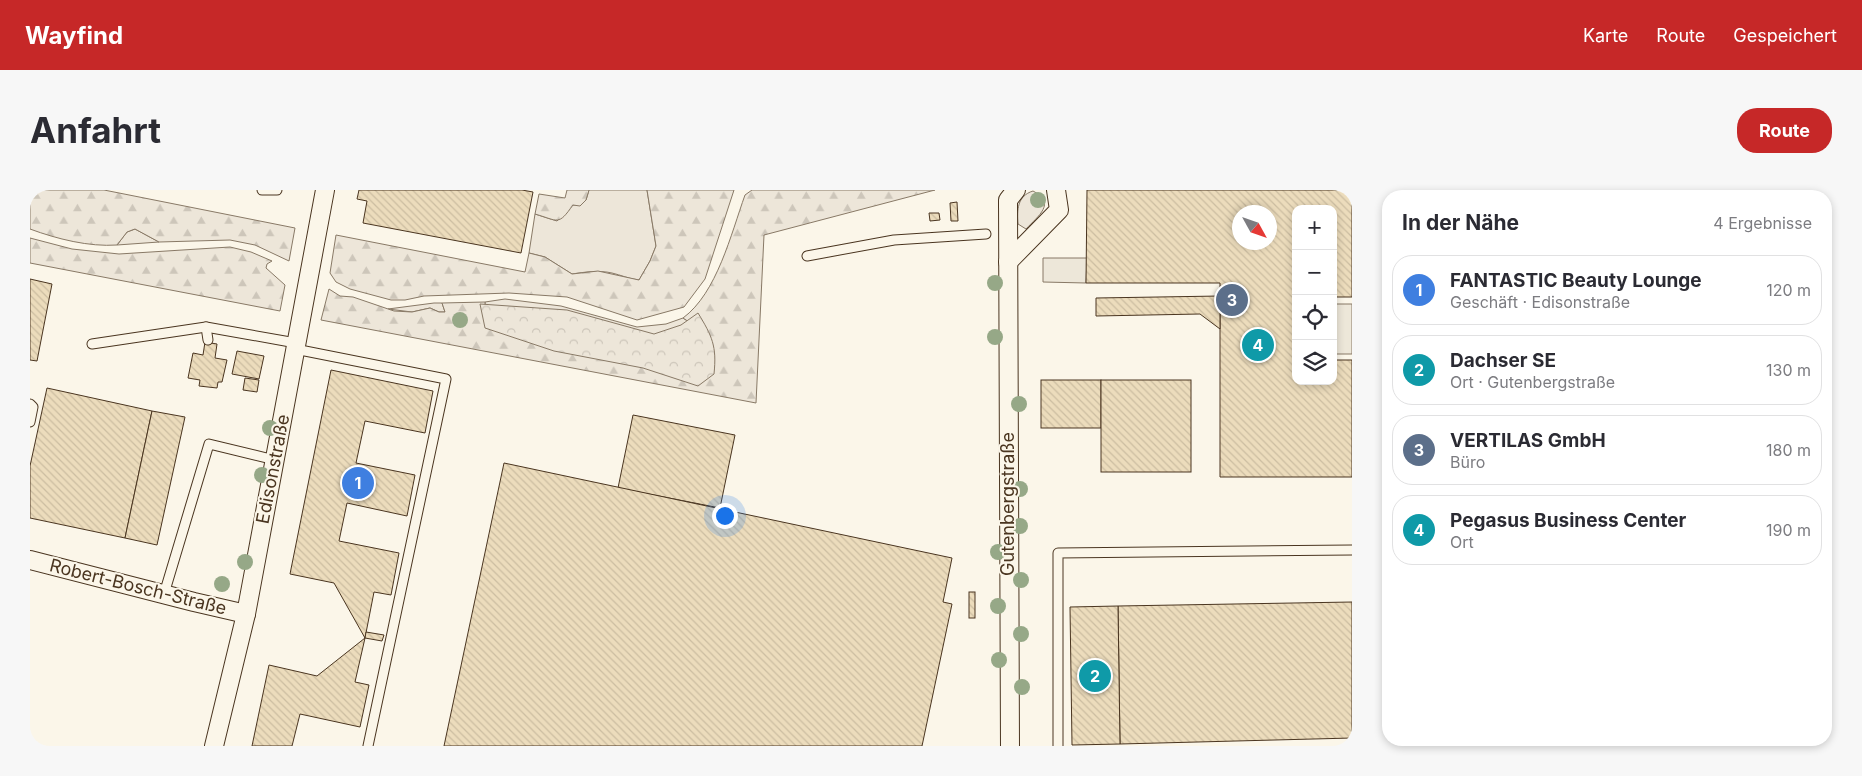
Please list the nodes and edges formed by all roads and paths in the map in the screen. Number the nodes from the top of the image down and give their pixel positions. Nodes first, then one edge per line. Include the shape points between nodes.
1 (262, 190) edge
2 (276, 190) edge
3 (325, 190) edge
4 (1016, 190) edge
5 (1056, 190) edge
6 (986, 234) dead end
7 (806, 256) dead end
8 (1008, 262) junction
9 (206, 327) junction
10 (208, 340) dead end
11 (92, 344) dead end
12 (296, 346) junction
13 (30, 404) edge
14 (30, 422) edge
15 (275, 460) junction
16 (1352, 550) edge
17 (30, 560) edge
18 (164, 594) junction
19 (246, 614) junction
20 (214, 746) edge
21 (368, 746) edge
22 (1010, 746) edge
23 (1058, 746) edge

1 - 2 lane
3 - 12 street, Edisonstraße
4 - 8 street, Gutenbergstraße via 1008,200
5 - 8 street via 1059,210
6 - 7 lane via 894,240
8 - 22 street, Gutenbergstraße
9 - 10 lane
9 - 11 lane
9 - 12 lane
12 - 15 street, Edisonstraße
12 - 21 lane via 446,379
13 - 14 lane via 33,407
15 - 18 lane via 210,444
15 - 19 street, Edisonstraße
16 - 23 lane via 1058,553
17 - 18 street, Robert-Bosch-Straße
18 - 19 street, Robert-Bosch-Straße
19 - 20 street, Edisonstraße

